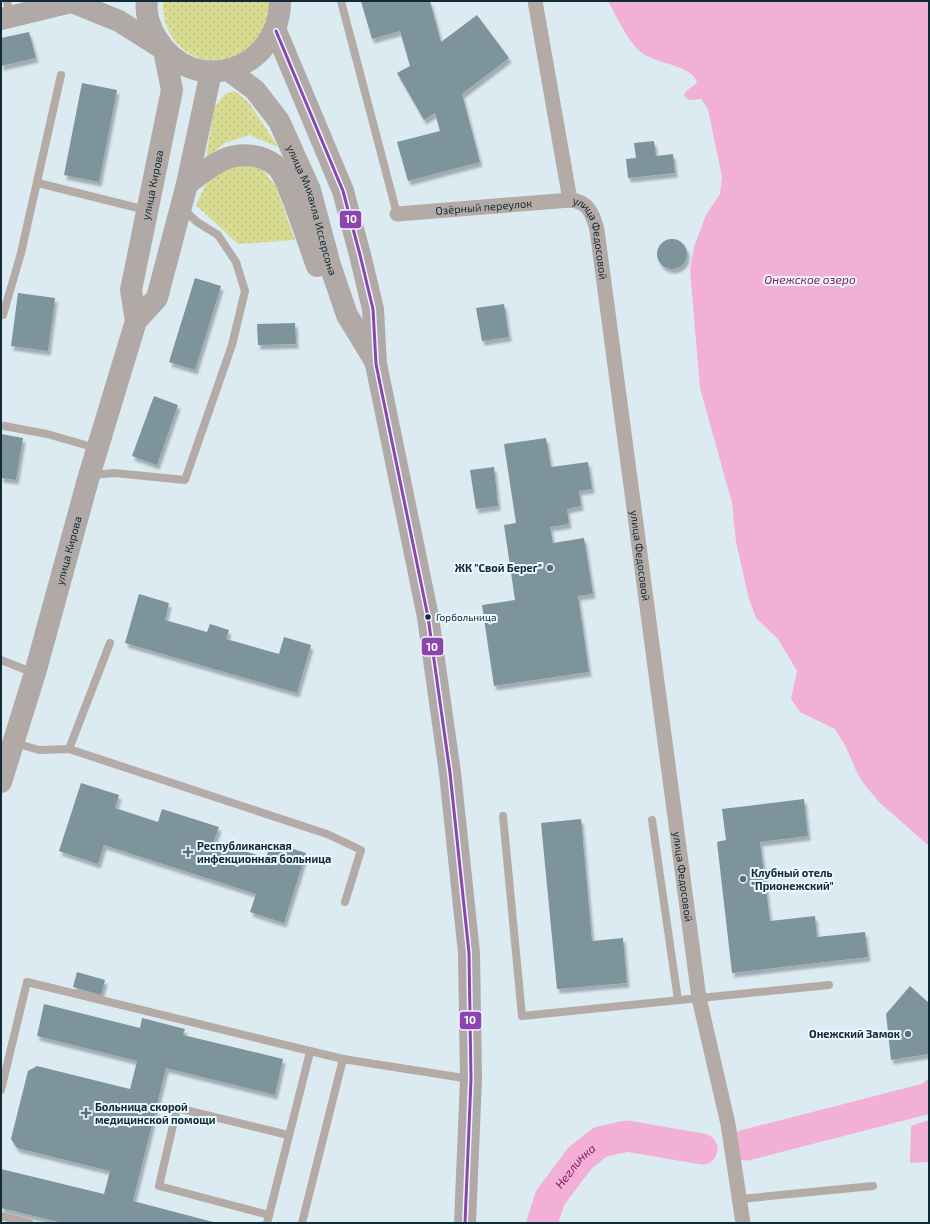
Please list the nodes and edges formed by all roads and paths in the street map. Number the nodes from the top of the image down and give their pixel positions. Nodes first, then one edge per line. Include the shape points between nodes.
1 (147, 1) edge
2 (280, 1) edge
3 (341, 1) edge
4 (535, 1) edge
5 (74, 2) edge
6 (6, 12) edge
7 (276, 31) junction
8 (164, 50) junction
9 (219, 71) junction
10 (61, 75) dead end
11 (38, 183) junction
12 (187, 184) junction
13 (570, 200) junction
14 (181, 207) junction
15 (147, 211) junction
16 (397, 214) joint
17 (3, 315) dead end
18 (347, 315) junction
19 (136, 320) junction
20 (376, 364) junction
21 (4, 426) dead end
22 (97, 449) junction
23 (89, 476) junction
24 (110, 643) dead end
25 (1, 660) edge
26 (35, 673) junction
27 (12, 742) junction
28 (69, 749) junction
29 (1, 782) edge
30 (503, 816) dead end
31 (652, 820) dead end
32 (346, 902) dead end
33 (829, 985) dead end
34 (699, 998) junction
35 (678, 1000) junction
36 (310, 1052) junction
37 (4, 1058) edge
38 (343, 1059) junction
39 (472, 1079) junction
40 (1, 1090) edge
41 (288, 1135) junction
42 (873, 1186) dead end
43 (740, 1199) junction
44 (1, 1216) edge
45 (268, 1219) edge
46 (29, 1223) edge
47 (302, 1223) edge
48 (465, 1223) edge
49 (743, 1223) edge

1 - 8 main road via 151,30
2 - 7 main road
3 - 16 lane
4 - 13 street, улица Федосовой
5 - 6 main road
5 - 8 main road via 119,21
7 - 9 main road via 264,49 248,63
7 - 20 main road, улица Михаила Иссерсона via 343,191 373,309
8 - 9 main road via 177,62 194,69
8 - 15 main road, улица Кирова via 172,90
9 - 12 main road, улица Кирова
9 - 18 main road, улица Михаила Иссерсона via 255,90 279,121 310,190 330,265
10 - 11 lane
11 - 15 lane
11 - 17 lane
12 - 14 main road, улица Кирова
12 - 18 main road via 225,159 242,154 259,157 276,165 289,187 318,270
13 - 16 street, Озёрный переулок
13 - 34 street, улица Федосовой via 578,200 591,210 597,230
14 - 19 main road, улица Кирова via 158,298
14 - 23 lane via 197,222 218,235 236,262 245,291 232,345 198,446 185,480 114,473
15 - 19 main road, улица Кирова via 131,290
18 - 20 main road, улица Михаила Иссерсона
19 - 22 main road, улица Кирова
20 - 39 main road, улица Михаила Иссерсона via 428,617 449,765 469,953
21 - 22 lane via 47,434
22 - 23 main road, улица Кирова
23 - 26 main road, улица Кирова
24 - 28 lane
25 - 26 lane
26 - 27 main road, улица Кирова
27 - 28 lane via 39,750
27 - 29 main road, улица Кирова
28 - 32 lane via 327,834 361,850
30 - 35 lane via 522,1016
31 - 35 lane
33 - 34 lane
34 - 35 lane
34 - 43 street, улица Федосовой via 728,1124
36 - 37 lane via 27,982
36 - 38 lane
36 - 41 lane
37 - 40 lane
38 - 39 lane
38 - 47 lane
39 - 48 main road, улица Михаила Иссерсона
41 - 45 lane
41 - 45 lane via 177,1108 159,1186
42 - 43 lane
43 - 49 street
44 - 46 lane

